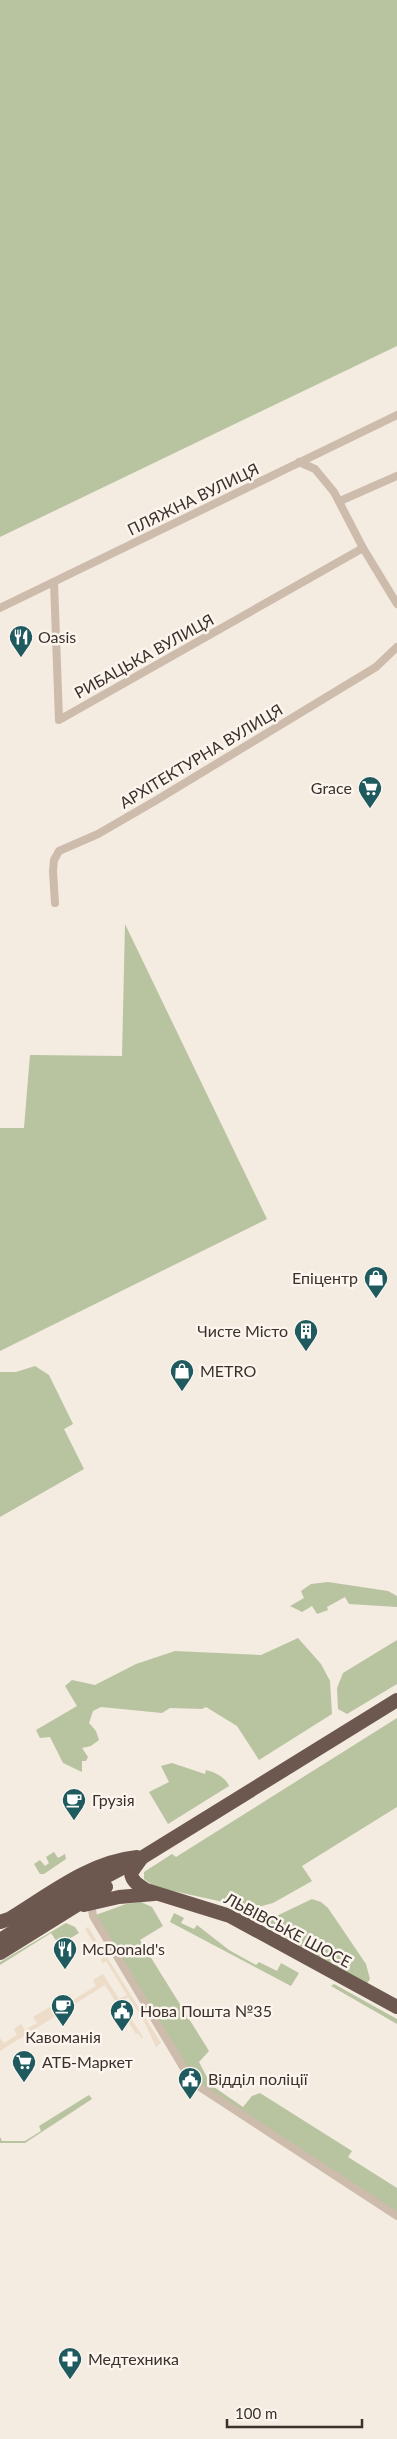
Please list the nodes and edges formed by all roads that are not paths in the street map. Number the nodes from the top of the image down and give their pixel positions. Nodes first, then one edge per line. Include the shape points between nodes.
1 (397, 415) edge
2 (299, 462) junction
3 (397, 476) edge
4 (340, 501) junction
5 (363, 548) junction
6 (54, 582) junction
7 (397, 604) edge
8 (0, 608) edge
9 (397, 647) edge
10 (55, 903) dead end
11 (397, 1700) edge
12 (143, 1857) junction
13 (159, 1894) junction
14 (91, 1903) junction
15 (66, 1910) junction
16 (0, 1922) edge
17 (0, 1940) edge
18 (0, 1953) edge
19 (397, 2007) edge
20 (397, 2216) edge

1 - 2 street, ПЛЯЖНА ВУЛИЦЯ
2 - 4 street via 315,469
2 - 6 street, ПЛЯЖНА ВУЛИЦЯ
3 - 4 street
4 - 5 street
5 - 6 street, РИБАЦЬКА ВУЛИЦЯ via 59,720
5 - 7 street
6 - 8 street, ПЛЯЖНА ВУЛИЦЯ
9 - 10 street, АРХІТЕКТУРНА ВУЛИЦЯ via 376,667 155,801 98,834 59,851 53,871
11 - 12 highway
12 - 13 highway via 131,1873 133,1880 146,1890
12 - 15 highway via 104,1888
12 - 16 highway via 119,1859 89,1870
12 - 17 highway via 75,1893
13 - 14 highway via 139,1894
13 - 19 highway, ЛЬВІВСЬКЕ ШОСЕ via 230,1916
14 - 15 highway
14 - 20 street via 93,1916 192,2082
15 - 18 highway

